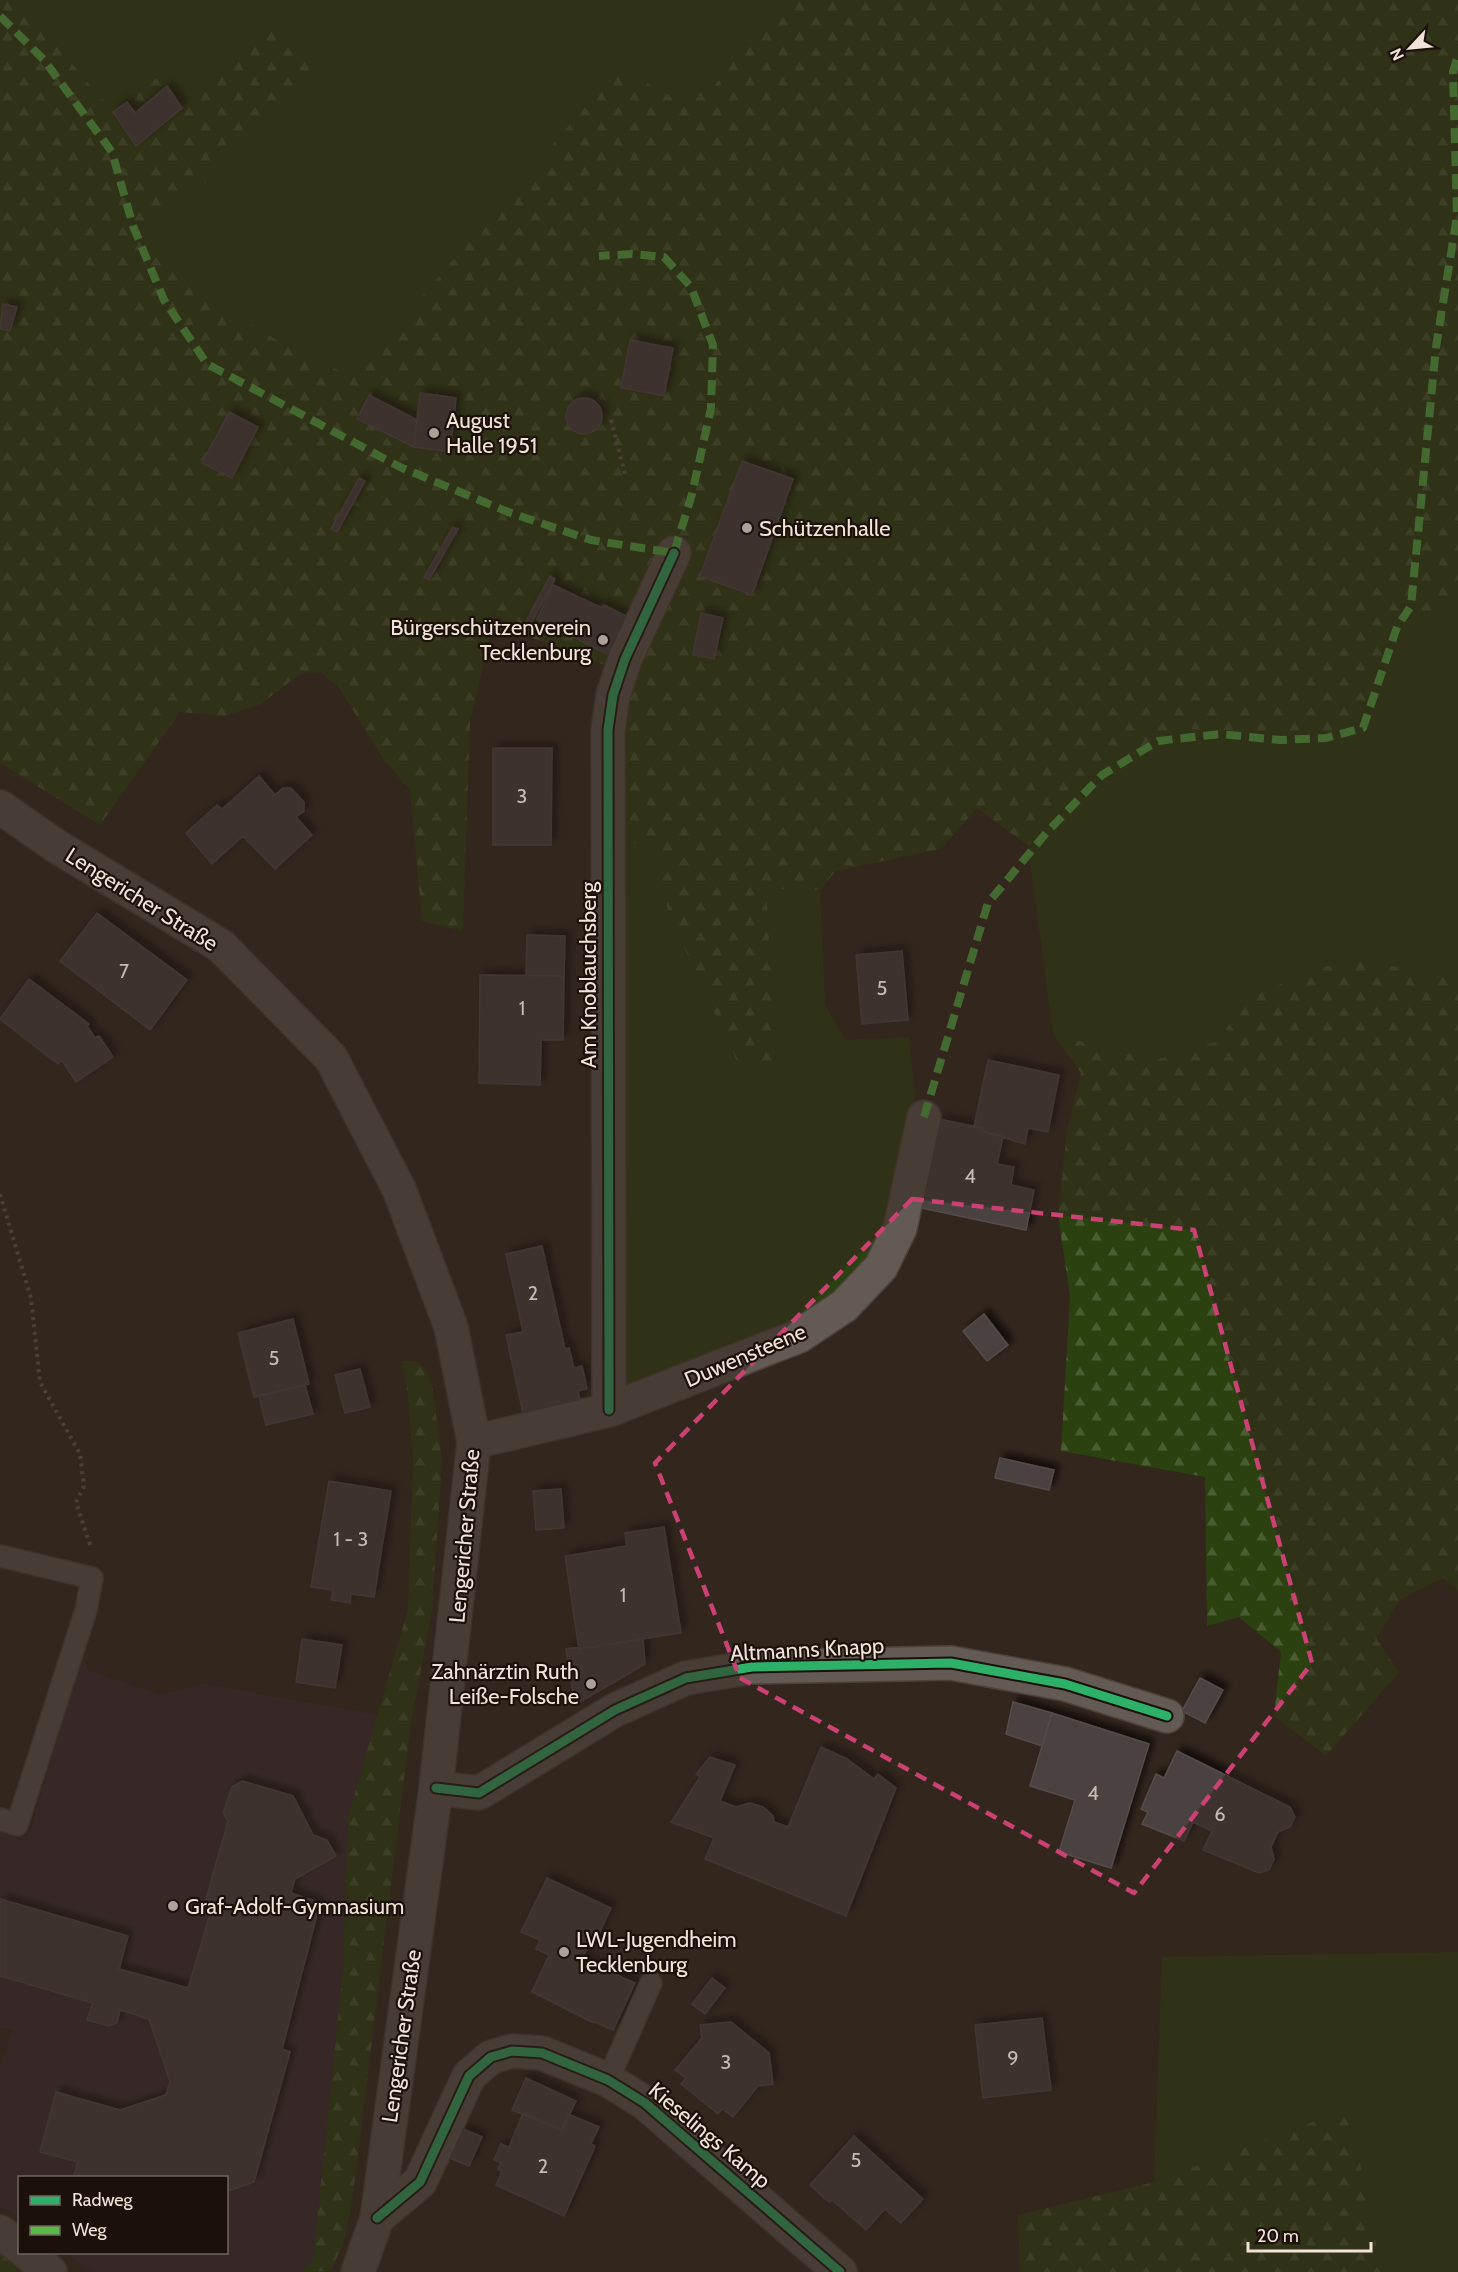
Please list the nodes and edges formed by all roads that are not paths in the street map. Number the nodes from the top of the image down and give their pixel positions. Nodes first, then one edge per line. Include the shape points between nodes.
1 (674, 553) dead end
2 (0, 807) edge
3 (924, 1117) dead end
4 (609, 1410) junction
5 (474, 1442) junction
6 (0, 1556) edge
7 (1167, 1716) dead end
8 (436, 1788) junction
9 (0, 1819) edge
10 (651, 1983) dead end
11 (608, 2080) junction
12 (377, 2218) junction
13 (0, 2232) edge
14 (18, 2246) edge
15 (27, 2254) edge
16 (50, 2272) edge
17 (358, 2272) edge
18 (840, 2272) edge

1 - 4 street, Am Knoblauchsberg via 624,660 613,694 608,730
2 - 5 street, Lengericher Straße via 56,846 221,946 331,1058 399,1189 451,1327
3 - 4 street, Duwensteene via 900,1228 881,1267 844,1306 798,1336
4 - 5 street, Duwensteene
5 - 8 street, Lengericher Straße
6 - 9 lane via 92,1578 86,1610 17,1825
7 - 8 street, Altmanns Knapp via 1065,1684 951,1663 753,1667 686,1678 615,1710 539,1768 479,1793
8 - 12 street, Lengericher Straße
10 - 11 lane
11 - 12 street, Kieselings Kamp via 542,2053 512,2051 491,2057 469,2076 420,2182
11 - 18 street, Kieselings Kamp via 645,2103
12 - 17 street, Lengericher Straße
13 - 14 street
15 - 16 street

